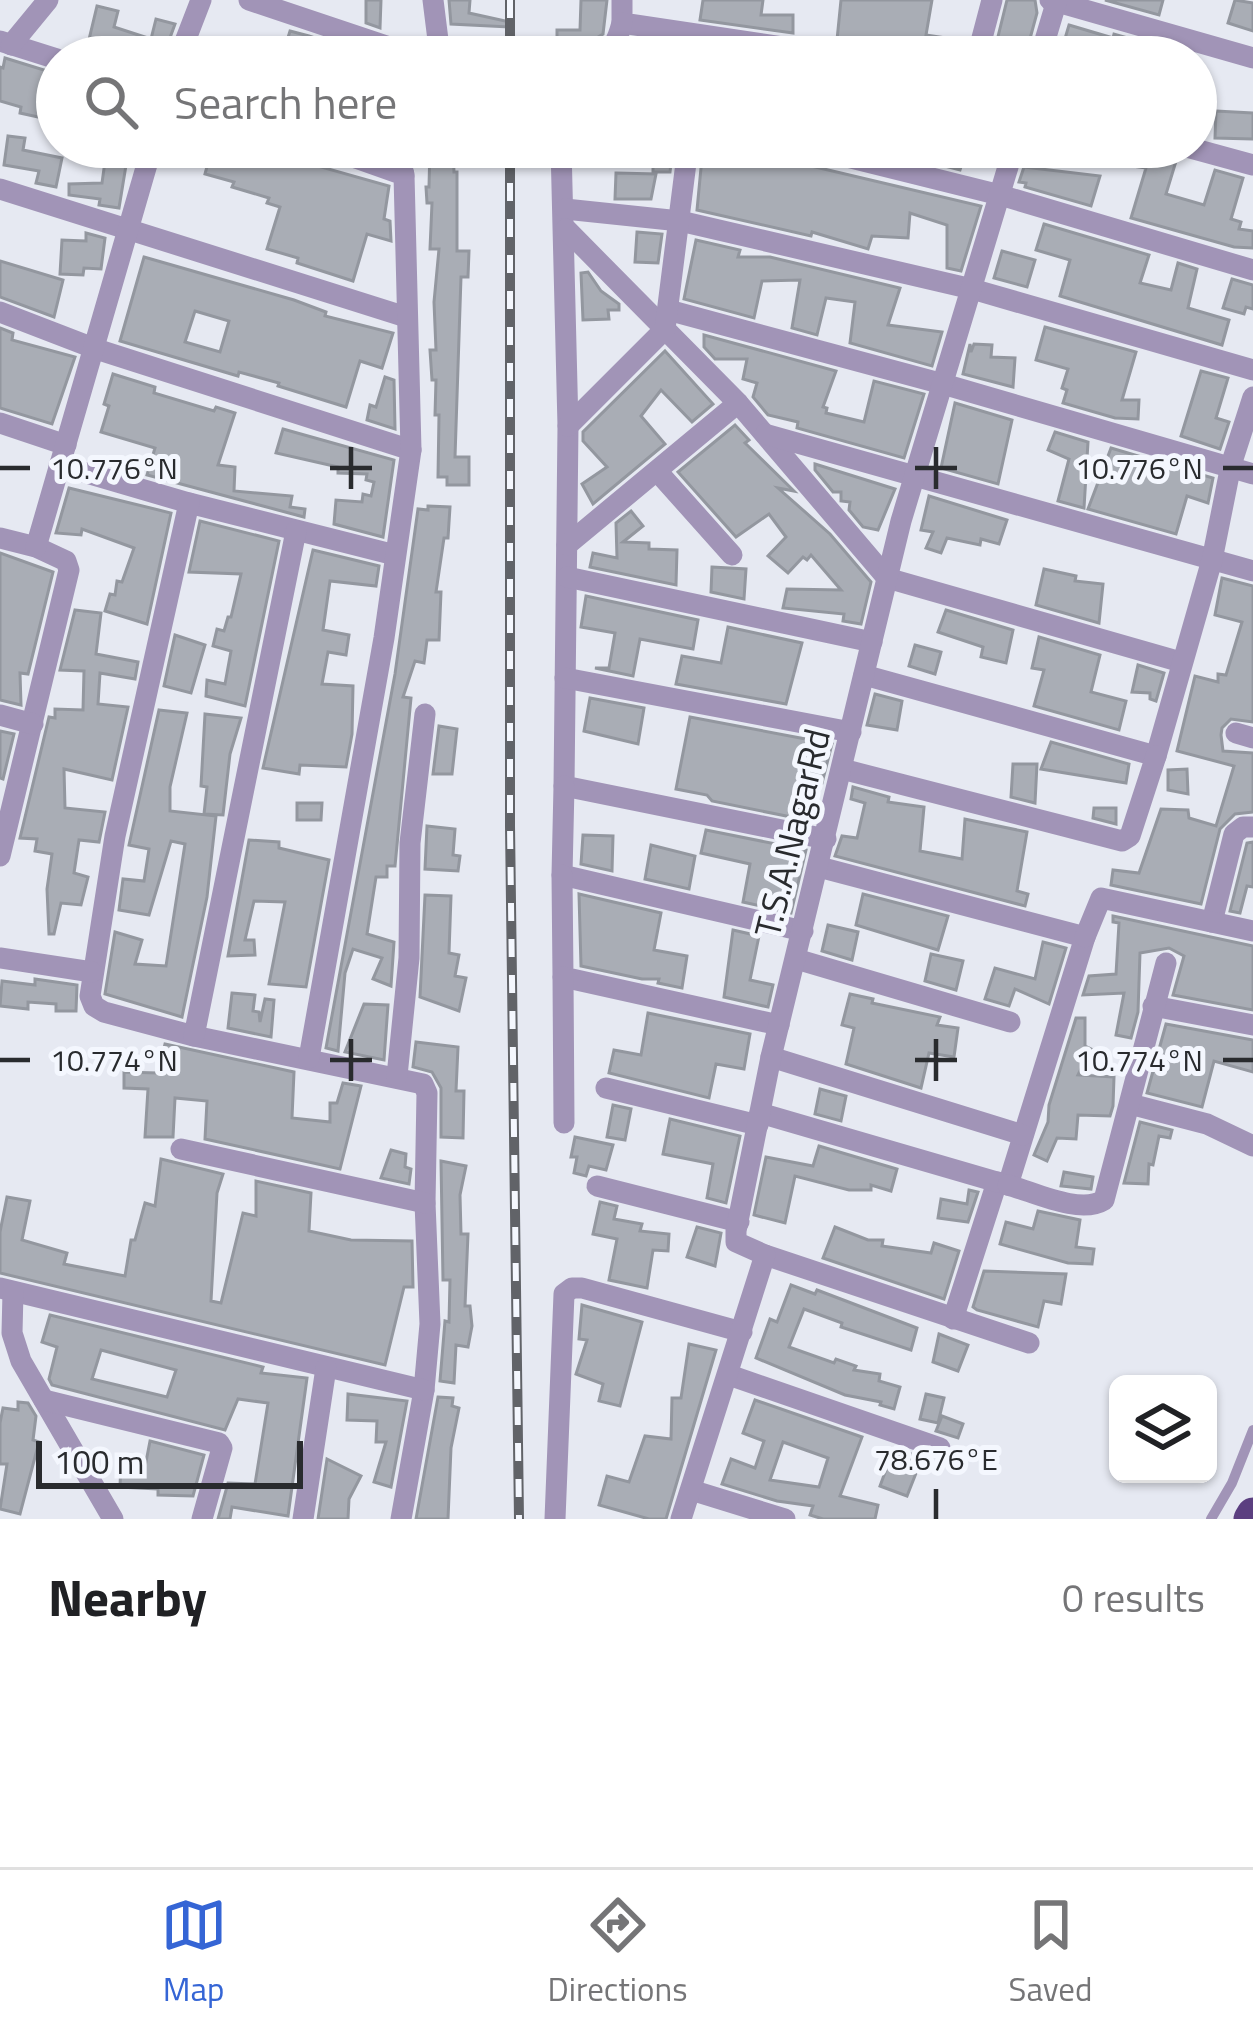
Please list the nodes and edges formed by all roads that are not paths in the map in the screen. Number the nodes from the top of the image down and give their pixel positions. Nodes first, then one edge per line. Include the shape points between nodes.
1 (48, 0) edge
2 (201, 0) edge
3 (249, 0) edge
4 (433, 0) edge
5 (992, 0) edge
6 (1054, 1) edge
7 (622, 11) edge
8 (187, 36) edge
9 (354, 36) edge
10 (437, 36) edge
11 (678, 36) edge
12 (982, 36) edge
13 (1045, 36) edge
14 (1176, 36) edge
15 (6, 43) edge
16 (1217, 48) edge
17 (36, 52) edge
18 (1253, 58) edge
19 (1217, 155) edge
20 (1253, 165) edge
21 (147, 168) edge
22 (384, 168) edge
23 (402, 168) edge
24 (562, 168) edge
25 (686, 168) edge
26 (891, 168) edge
27 (1008, 168) edge
28 (404, 175) junction
29 (0, 189) edge
30 (1000, 195) junction
31 (566, 219) junction
32 (680, 221) junction
33 (130, 232) junction
34 (1253, 269) edge
35 (972, 290) junction
36 (0, 312) edge
37 (406, 316) junction
38 (666, 320) junction
39 (96, 349) junction
40 (1253, 370) edge
41 (943, 383) junction
42 (1253, 397) edge
43 (738, 403) junction
44 (0, 423) edge
45 (568, 426) junction
46 (764, 434) junction
47 (411, 449) junction
48 (63, 455) junction
49 (1242, 470) edge
50 (657, 471) junction
51 (914, 477) junction
52 (189, 503) junction
53 (296, 531) junction
54 (0, 538) edge
55 (567, 545) junction
56 (36, 547) junction
57 (395, 555) junction
58 (733, 555) dead end
59 (1212, 560) junction
60 (1253, 572) edge
61 (567, 577) junction
62 (887, 578) junction
63 (872, 643) junction
64 (1181, 662) junction
65 (864, 675) junction
66 (565, 678) junction
67 (424, 714) dead end
68 (0, 715) edge
69 (33, 724) junction
70 (851, 732) junction
71 (1156, 756) junction
72 (842, 769) junction
73 (564, 786) junction
74 (1253, 827) edge
75 (826, 839) junction
76 (0, 856) edge
77 (819, 867) junction
78 (562, 875) junction
79 (1212, 922) junction
80 (803, 931) junction
81 (1253, 931) edge
82 (1084, 937) junction
83 (0, 958) edge
84 (796, 959) junction
85 (1166, 963) dead end
86 (92, 972) junction
87 (563, 977) junction
88 (1153, 1006) junction
89 (1010, 1022) dead end
90 (1253, 1024) edge
91 (779, 1025) junction
92 (194, 1036) junction
93 (771, 1057) junction
94 (309, 1058) junction
95 (398, 1076) junction
96 (606, 1088) dead end
97 (1130, 1104) junction
98 (759, 1119) junction
99 (564, 1123) dead end
100 (1023, 1135) junction
101 (1253, 1146) edge
102 (182, 1149) dead end
103 (1002, 1183) junction
104 (597, 1186) dead end
105 (425, 1203) junction
106 (739, 1222) junction
107 (765, 1255) junction
108 (797, 1266) junction
109 (755, 1288) junction
110 (6, 1290) edge
111 (953, 1319) junction
112 (742, 1332) junction
113 (1029, 1343) dead end
114 (326, 1368) junction
115 (729, 1375) junction
116 (424, 1390) junction
117 (44, 1400) junction
118 (1253, 1430) edge
119 (940, 1448) dead end
120 (691, 1490) junction
121 (113, 1519) edge
122 (202, 1519) edge
123 (303, 1519) edge
124 (401, 1519) edge
125 (555, 1519) edge
126 (682, 1519) edge
127 (785, 1519) edge
128 (1211, 1519) edge

1 - 15 street
2 - 8 street
3 - 9 street
4 - 10 street
5 - 12 street
6 - 13 street
6 - 14 street
7 - 11 street
15 - 17 street
16 - 18 street
19 - 20 street
21 - 33 street
22 - 28 street
23 - 28 street
24 - 31 street
25 - 32 street
26 - 30 street
27 - 30 street, T.S.A.NagarRd
28 - 37 street
29 - 33 street
30 - 34 street
30 - 35 street, T.S.A.NagarRd
31 - 32 street
31 - 38 street
31 - 45 street
32 - 35 street
32 - 38 street
33 - 37 street
33 - 39 street
35 - 40 street
35 - 41 street, T.S.A.NagarRd
36 - 39 street
37 - 47 street
38 - 41 street
38 - 43 street
38 - 45 street
39 - 47 street
39 - 48 street
41 - 49 street
41 - 51 street, T.S.A.NagarRd
42 - 49 street
43 - 46 street
43 - 50 street
44 - 48 street
45 - 55 street
46 - 51 street
46 - 62 street
47 - 57 street
48 - 52 street
48 - 56 street
49 - 59 street
50 - 55 street
50 - 58 street
51 - 59 street
51 - 62 street, T.S.A.NagarRd
52 - 53 street
52 - 86 street
53 - 57 street
53 - 92 street
54 - 56 street
55 - 61 street
56 - 69 street via 69,570
57 - 94 street
59 - 60 street
59 - 64 street
61 - 63 street
61 - 66 street
62 - 63 street, T.S.A.NagarRd
62 - 64 street
63 - 65 street, T.S.A.NagarRd
64 - 71 street
65 - 70 street, T.S.A.NagarRd
65 - 71 street
66 - 70 street
66 - 73 street
67 - 95 street
68 - 69 street
69 - 76 street
70 - 72 street, T.S.A.NagarRd
71 - 72 street via 1122,841
72 - 75 street, T.S.A.NagarRd
73 - 75 street
73 - 78 street
74 - 79 street via 1234,834
75 - 77 street, T.S.A.NagarRd
77 - 80 street, T.S.A.NagarRd
77 - 82 street
78 - 80 street
78 - 87 street
79 - 81 street
79 - 82 street via 1101,898
80 - 84 street, T.S.A.NagarRd
82 - 100 street
83 - 86 street
84 - 89 street
84 - 91 street, T.S.A.NagarRd
85 - 88 street
86 - 92 street via 94,1006
87 - 91 street
87 - 99 street
88 - 90 street
88 - 97 street
91 - 93 street, T.S.A.NagarRd
92 - 94 street
93 - 98 street, T.S.A.NagarRd
93 - 100 street
94 - 95 street
95 - 105 street via 427,1093
96 - 98 street
97 - 101 street via 1208,1124
97 - 103 street via 1104,1200 1081,1205
98 - 103 street
98 - 106 street, T.S.A.NagarRd
100 - 103 street
102 - 105 street
103 - 111 street
104 - 106 street
105 - 116 street
106 - 107 street via 736,1242
107 - 108 street
107 - 109 street
108 - 109 street
108 - 111 street
109 - 112 street
110 - 114 street
110 - 117 street via 14,1346
111 - 113 street
112 - 115 street
112 - 125 street via 582,1288 564,1294
114 - 116 street
114 - 123 street
115 - 119 street
115 - 120 street
116 - 124 street
117 - 121 street
117 - 122 street via 219,1443
118 - 128 lane
120 - 126 street
120 - 127 street

